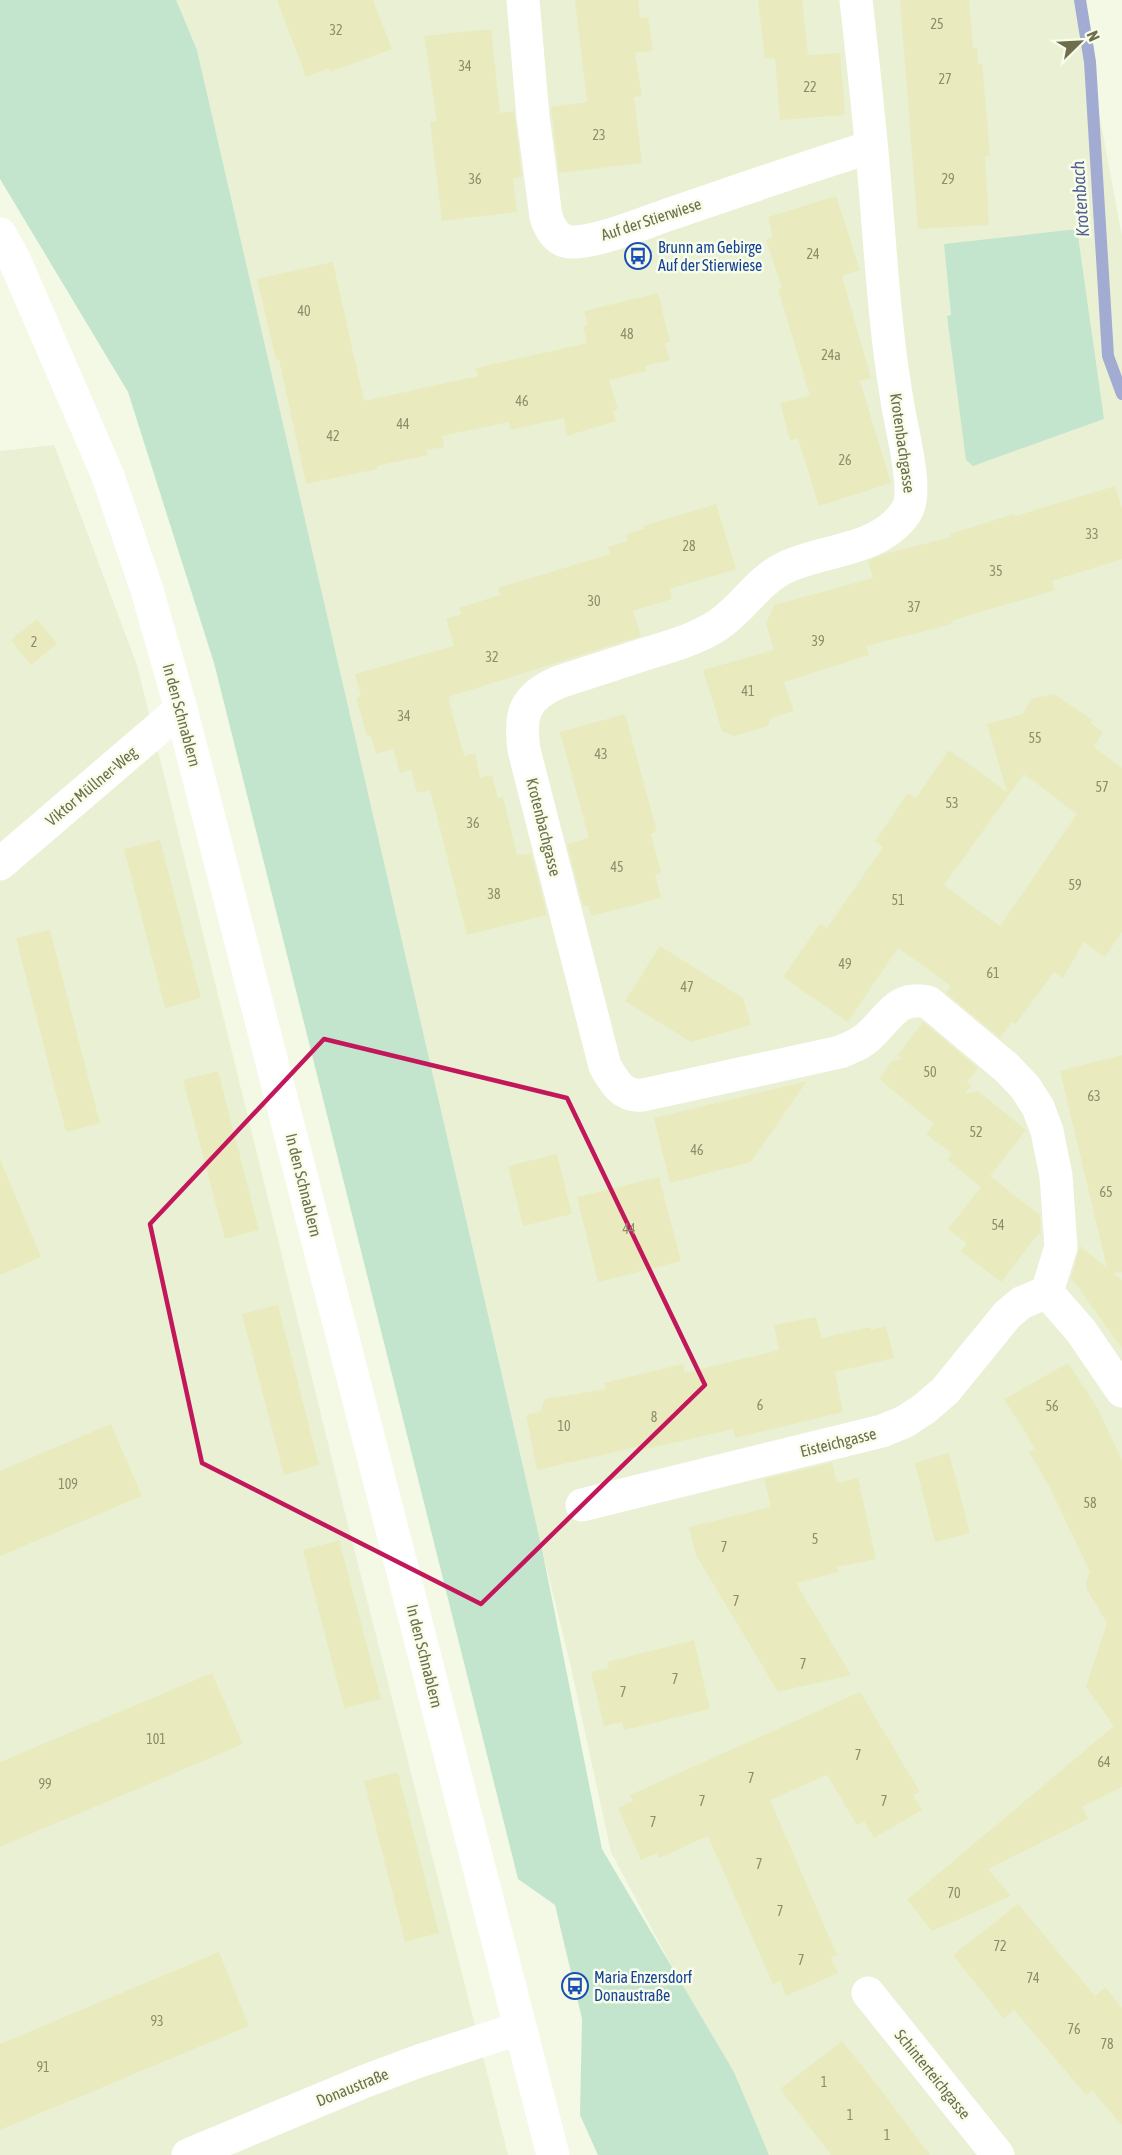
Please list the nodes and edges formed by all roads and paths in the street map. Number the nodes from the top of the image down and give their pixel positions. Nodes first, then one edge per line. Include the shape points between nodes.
1 (523, 0) edge
2 (856, 0) edge
3 (871, 147) junction
4 (0, 234) edge
5 (181, 709) junction
6 (0, 864) edge
7 (1047, 1292) junction
8 (1122, 1390) edge
9 (582, 1505) dead end
10 (868, 1993) dead end
11 (520, 2028) junction
12 (188, 2155) edge
13 (553, 2155) edge
14 (998, 2155) edge

1 - 3 street, Auf der Stierwiese via 546,217 558,238 568,242 604,236
2 - 3 street, Krotenbachgasse
3 - 7 street, Krotenbachgasse via 886,325 910,472 910,504 906,512 886,533 780,570 719,624 695,637 543,689 531,699 523,715 524,750 605,1066 615,1084 626,1093 643,1095 840,1052 868,1038 898,1006 918,999 928,1002 1007,1068 1038,1107 1056,1176 1061,1247
4 - 5 street, In den Schnablern via 108,476 146,587
5 - 6 street, Viktor Müllner-Weg
5 - 11 street, In den Schnablern
7 - 8 street via 1081,1331
7 - 9 street, Eisteichgasse via 1021,1303 1007,1315 945,1391 904,1422 882,1431
10 - 14 street, Schinterteichgasse
11 - 12 street, Donaustraße via 363,2082
11 - 13 street, In den Schnablern

